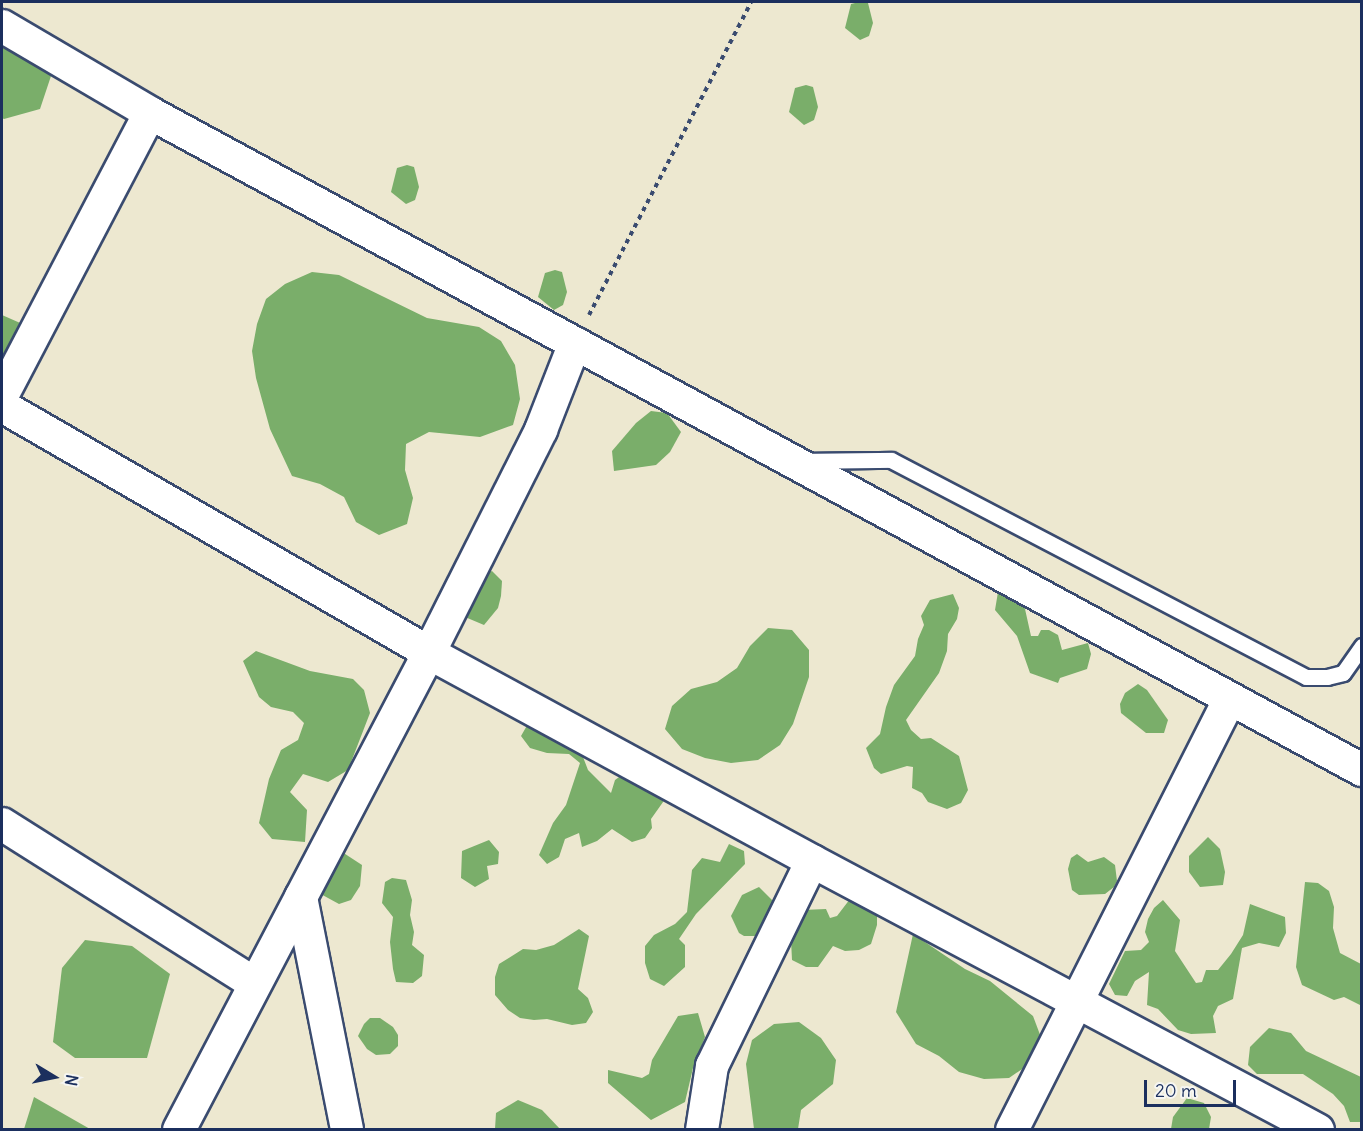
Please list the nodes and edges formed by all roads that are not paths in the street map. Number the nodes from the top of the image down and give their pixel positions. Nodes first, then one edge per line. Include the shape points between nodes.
1 (2, 26) edge
2 (150, 114) junction
3 (575, 343) junction
4 (3, 407) edge
5 (791, 461) junction
6 (1362, 646) edge
7 (429, 653) junction
8 (1229, 700) junction
9 (1362, 770) edge
10 (2, 824) edge
11 (812, 861) junction
12 (301, 897) junction
13 (255, 984) junction
14 (1076, 1002) junction
15 (179, 1130) edge
16 (347, 1130) edge
17 (702, 1130) edge
18 (1012, 1130) edge
19 (1318, 1130) edge

1 - 2 street
2 - 3 street
2 - 4 street
3 - 5 street
3 - 7 street via 541,430
4 - 7 street
5 - 6 lane via 891,460 1306,677 1343,673
5 - 8 street
7 - 11 street
7 - 12 street
8 - 9 street
8 - 14 street
10 - 13 street
11 - 14 street
11 - 17 street via 712,1066
12 - 13 street
12 - 16 street
13 - 15 street
14 - 18 street
14 - 19 street

